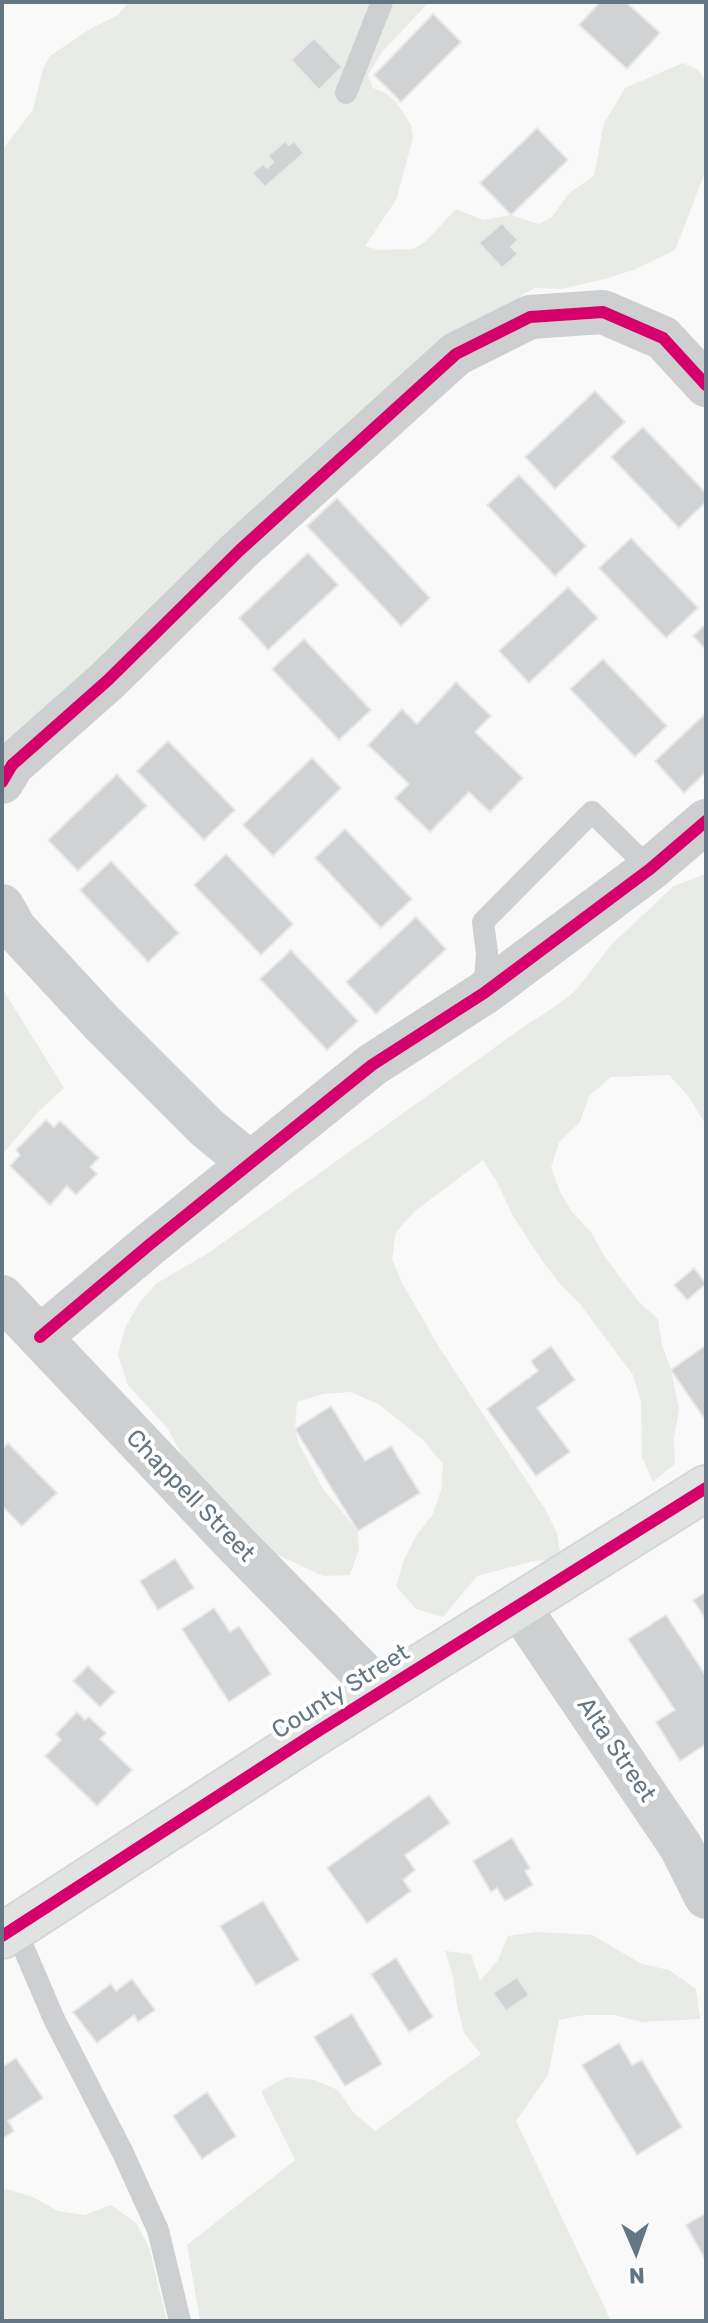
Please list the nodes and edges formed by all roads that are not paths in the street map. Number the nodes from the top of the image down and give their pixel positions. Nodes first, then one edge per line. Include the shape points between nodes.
1 (382, 2) edge
2 (346, 93) dead end
3 (706, 385) edge
4 (2, 782) edge
5 (706, 821) edge
6 (650, 869) junction
7 (2, 906) edge
8 (484, 993) junction
9 (250, 1163) junction
10 (2, 1297) edge
11 (40, 1337) junction
12 (706, 1488) edge
13 (519, 1607) junction
14 (381, 1692) junction
15 (706, 1897) edge
16 (6, 1925) edge
17 (180, 2321) edge

1 - 2 lane
3 - 4 street via 663,338 603,312 530,317 456,354 240,550 108,680 12,765
5 - 6 street
6 - 8 street
6 - 8 lane via 592,812 483,922
7 - 9 street via 15,929 102,1023 207,1128
8 - 9 street via 372,1065
9 - 11 street
10 - 11 street, Chappell Street
11 - 14 street, Chappell Street
12 - 13 street, County Street
13 - 14 street, County Street
13 - 15 street, Alta Street via 681,1847
14 - 16 street, County Street
16 - 17 lane via 158,2230

